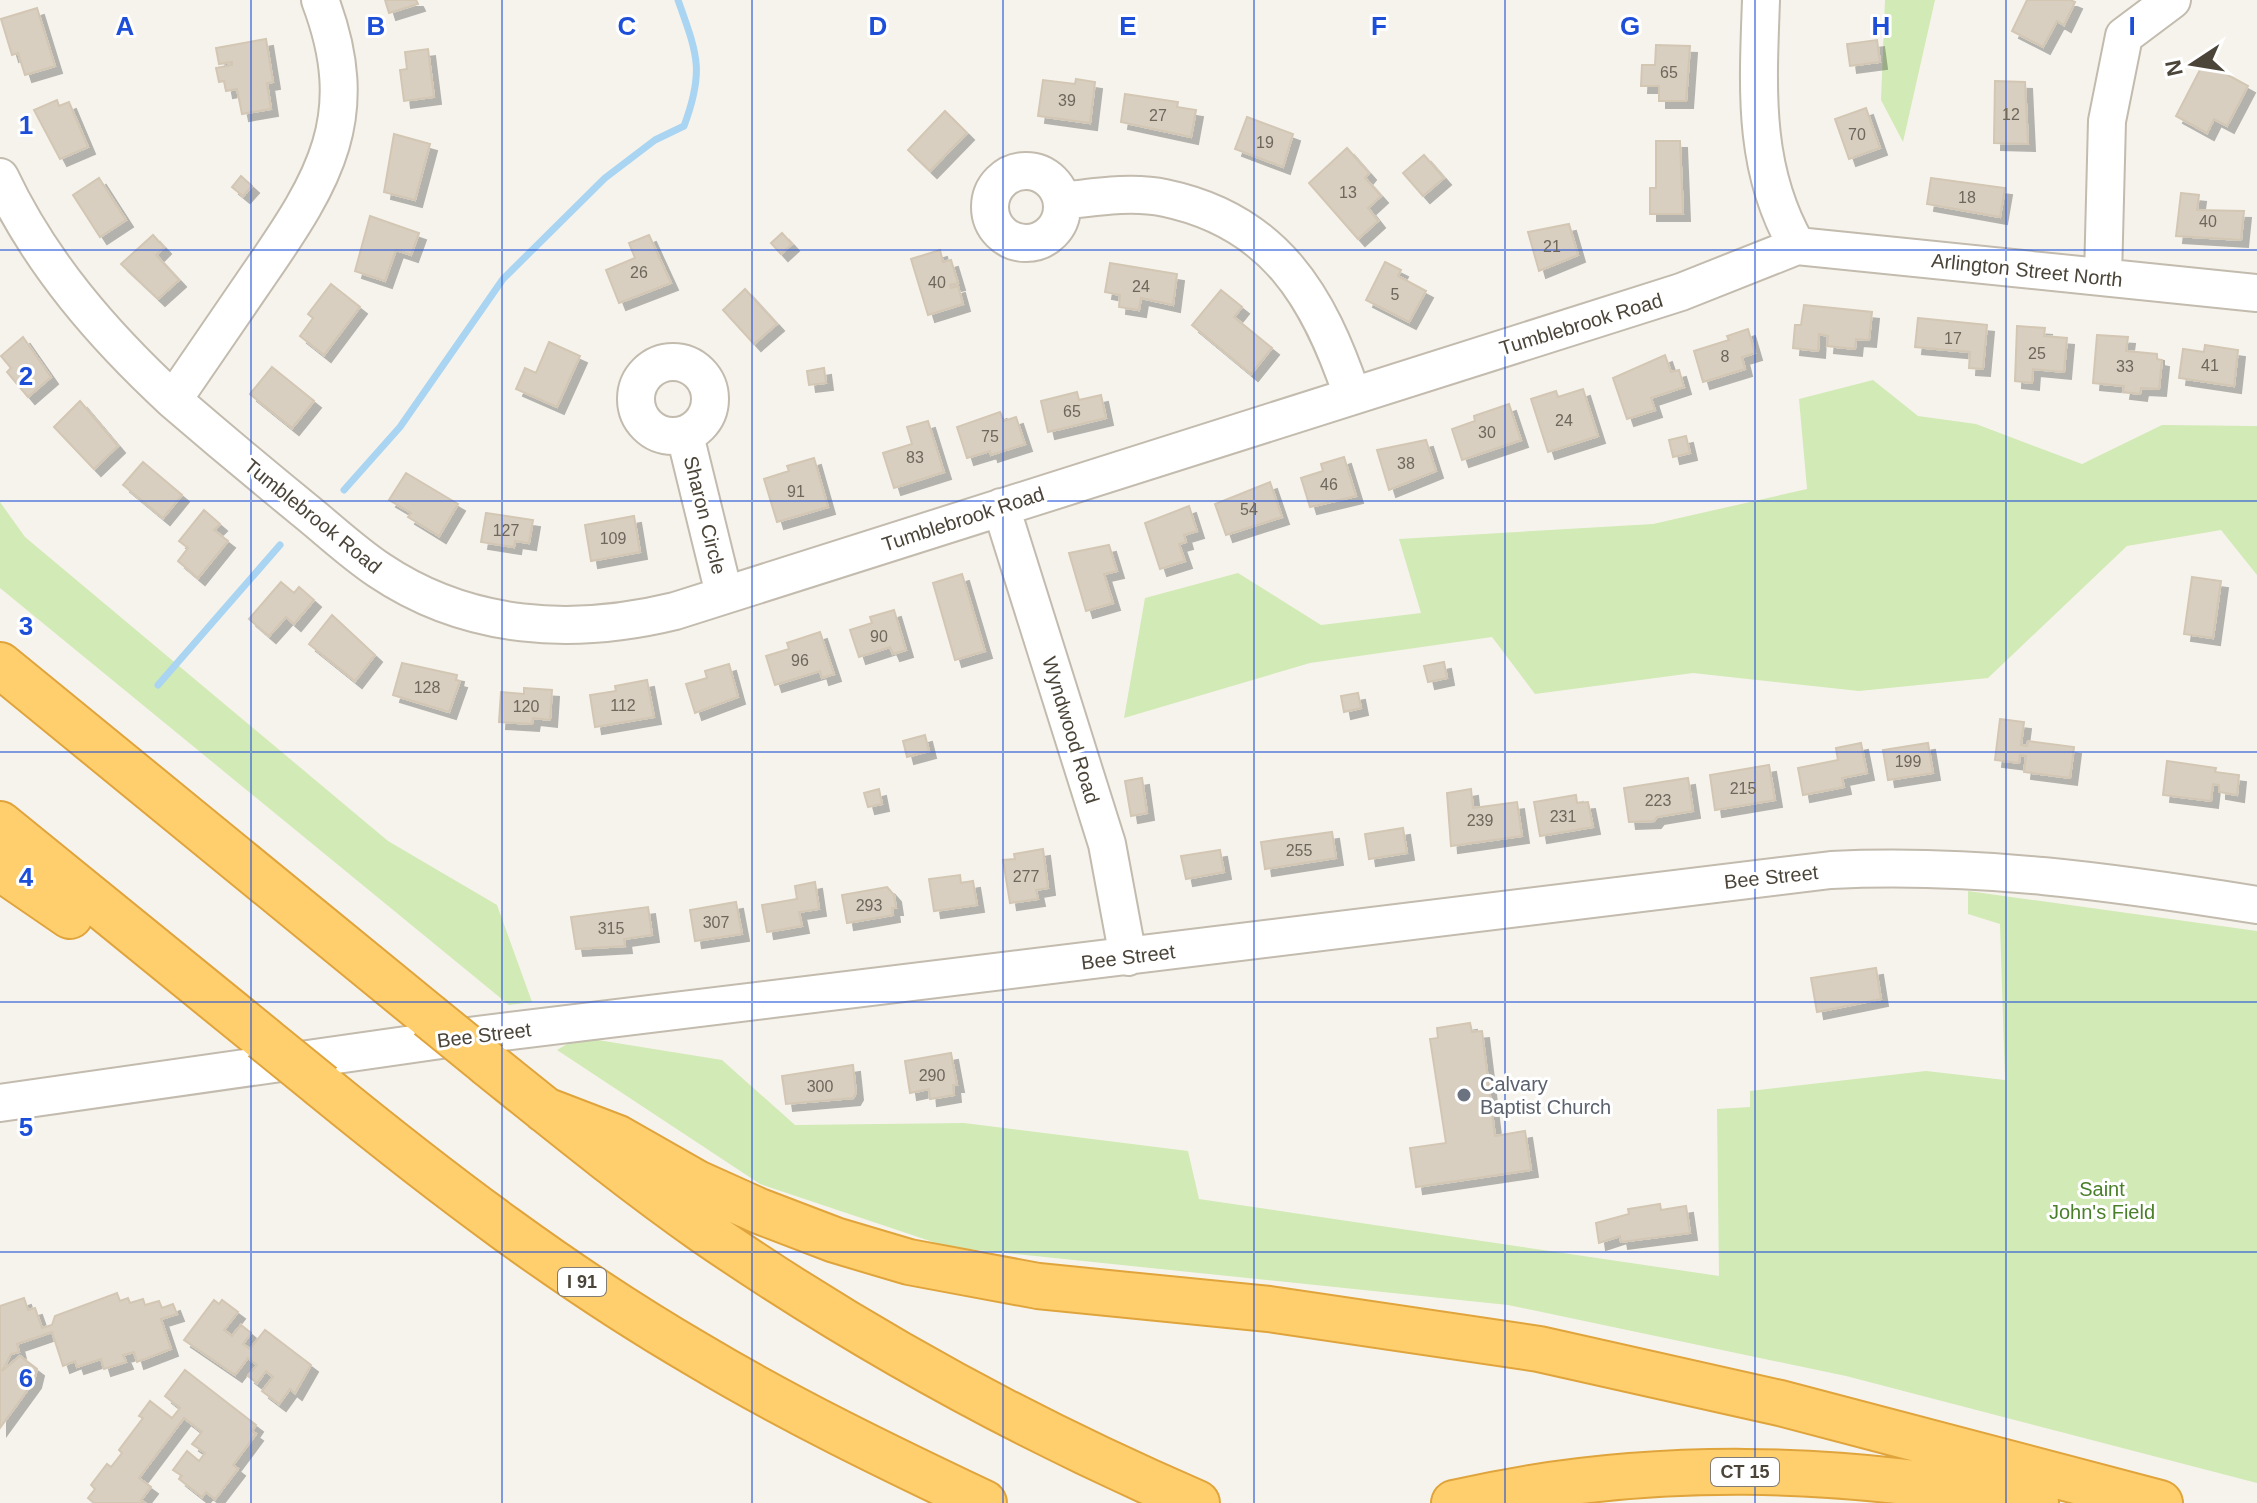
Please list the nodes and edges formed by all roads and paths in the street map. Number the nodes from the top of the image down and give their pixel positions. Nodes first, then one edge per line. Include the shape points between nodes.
1 (320, 0) edge
2 (1761, 0) edge
3 (2172, 0) edge
4 (0, 177) edge
5 (1062, 201) dead end
6 (1797, 246) junction
7 (2103, 277) junction
8 (2257, 293) edge
9 (1352, 395) junction
10 (173, 400) junction
11 (685, 435) dead end
12 (1001, 507) junction
13 (724, 594) junction
14 (0, 636) edge
15 (15, 678) edge
16 (0, 824) edge
17 (0, 868) edge
18 (2257, 905) edge
19 (1128, 957) junction
20 (197, 984) junction
21 (0, 1103) edge
22 (545, 1110) junction
23 (864, 1445) junction
24 (935, 1503) edge
25 (984, 1503) edge
26 (1197, 1503) edge
27 (1454, 1503) edge
28 (2036, 1503) edge
29 (2160, 1503) edge

1 - 10 street via 336,56 339,97 323,173 303,211
2 - 6 street via 1757,117 1762,153 1782,220
3 - 7 street via 2124,36 2107,121
4 - 10 street, Tumblebrook Road via 62,280 130,360
5 - 9 street via 1164,198 1196,207 1264,245 1315,303
6 - 7 street, Arlington Street North
6 - 9 street, Tumblebrook Road via 1681,292
7 - 8 street, Arlington Street North
9 - 12 street, Tumblebrook Road
10 - 13 street, Tumblebrook Road via 378,569 449,605 524,624 598,626 675,611
11 - 13 street, Sharon Circle
12 - 13 street, Tumblebrook Road
12 - 19 street, Wyndwood Road via 1107,844
14 - 15 highway
15 - 22 highway, bridge
16 - 20 highway, I 91
17 - 20 highway via 123,957
18 - 19 street, Bee Street via 2015,871 1876,868 1734,880
19 - 21 street, Bee Street via 469,1036
20 - 23 highway, I 91, bridge via 463,1198 601,1295 722,1369
22 - 26 highway via 712,1236 894,1349 1070,1445
22 - 29 highway via 618,1138 759,1211 909,1262 1038,1286 1269,1309 1539,1349 1765,1399
23 - 24 highway via 905,1485
23 - 25 highway, I 91
27 - 28 highway, CT 15 via 1598,1479 1753,1472 1880,1478

